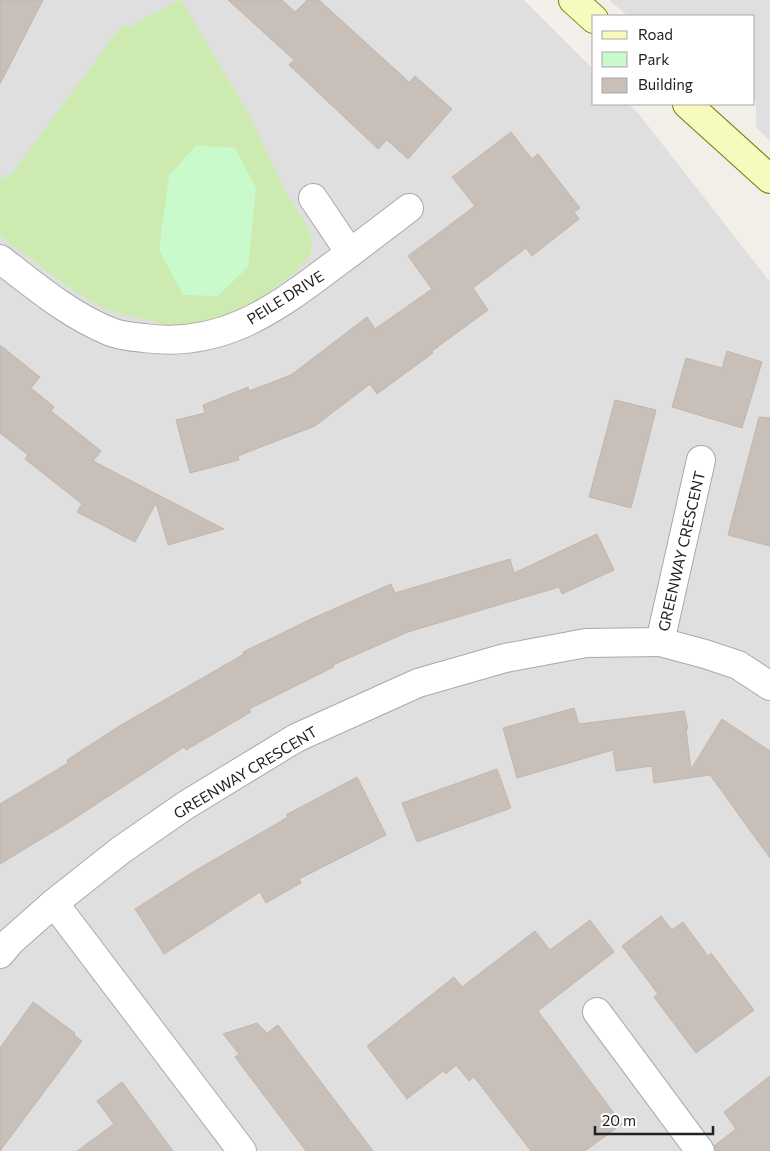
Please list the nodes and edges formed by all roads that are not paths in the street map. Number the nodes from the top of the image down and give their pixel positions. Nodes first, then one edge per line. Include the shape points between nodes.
1 (573, 0) edge
2 (592, 17) edge
3 (688, 105) edge
4 (770, 179) edge
5 (313, 198) dead end
6 (409, 208) dead end
7 (350, 253) junction
8 (0, 259) edge
9 (701, 460) dead end
10 (660, 642) junction
11 (770, 686) edge
12 (54, 903) junction
13 (0, 954) edge
14 (597, 1012) dead end
15 (242, 1151) edge
16 (700, 1151) edge

1 - 2 street
3 - 4 street
5 - 7 street
6 - 7 street, PEILE DRIVE
7 - 8 street, PEILE DRIVE via 253,320 194,339 164,341 113,333 77,316
9 - 10 street, GREENWAY CRESCENT
10 - 11 street, GREENWAY CRESCENT via 738,665
10 - 12 street, GREENWAY CRESCENT via 586,643 505,658 418,683 296,738 186,804
12 - 13 street, GREENWAY CRESCENT
12 - 15 street
14 - 16 street

